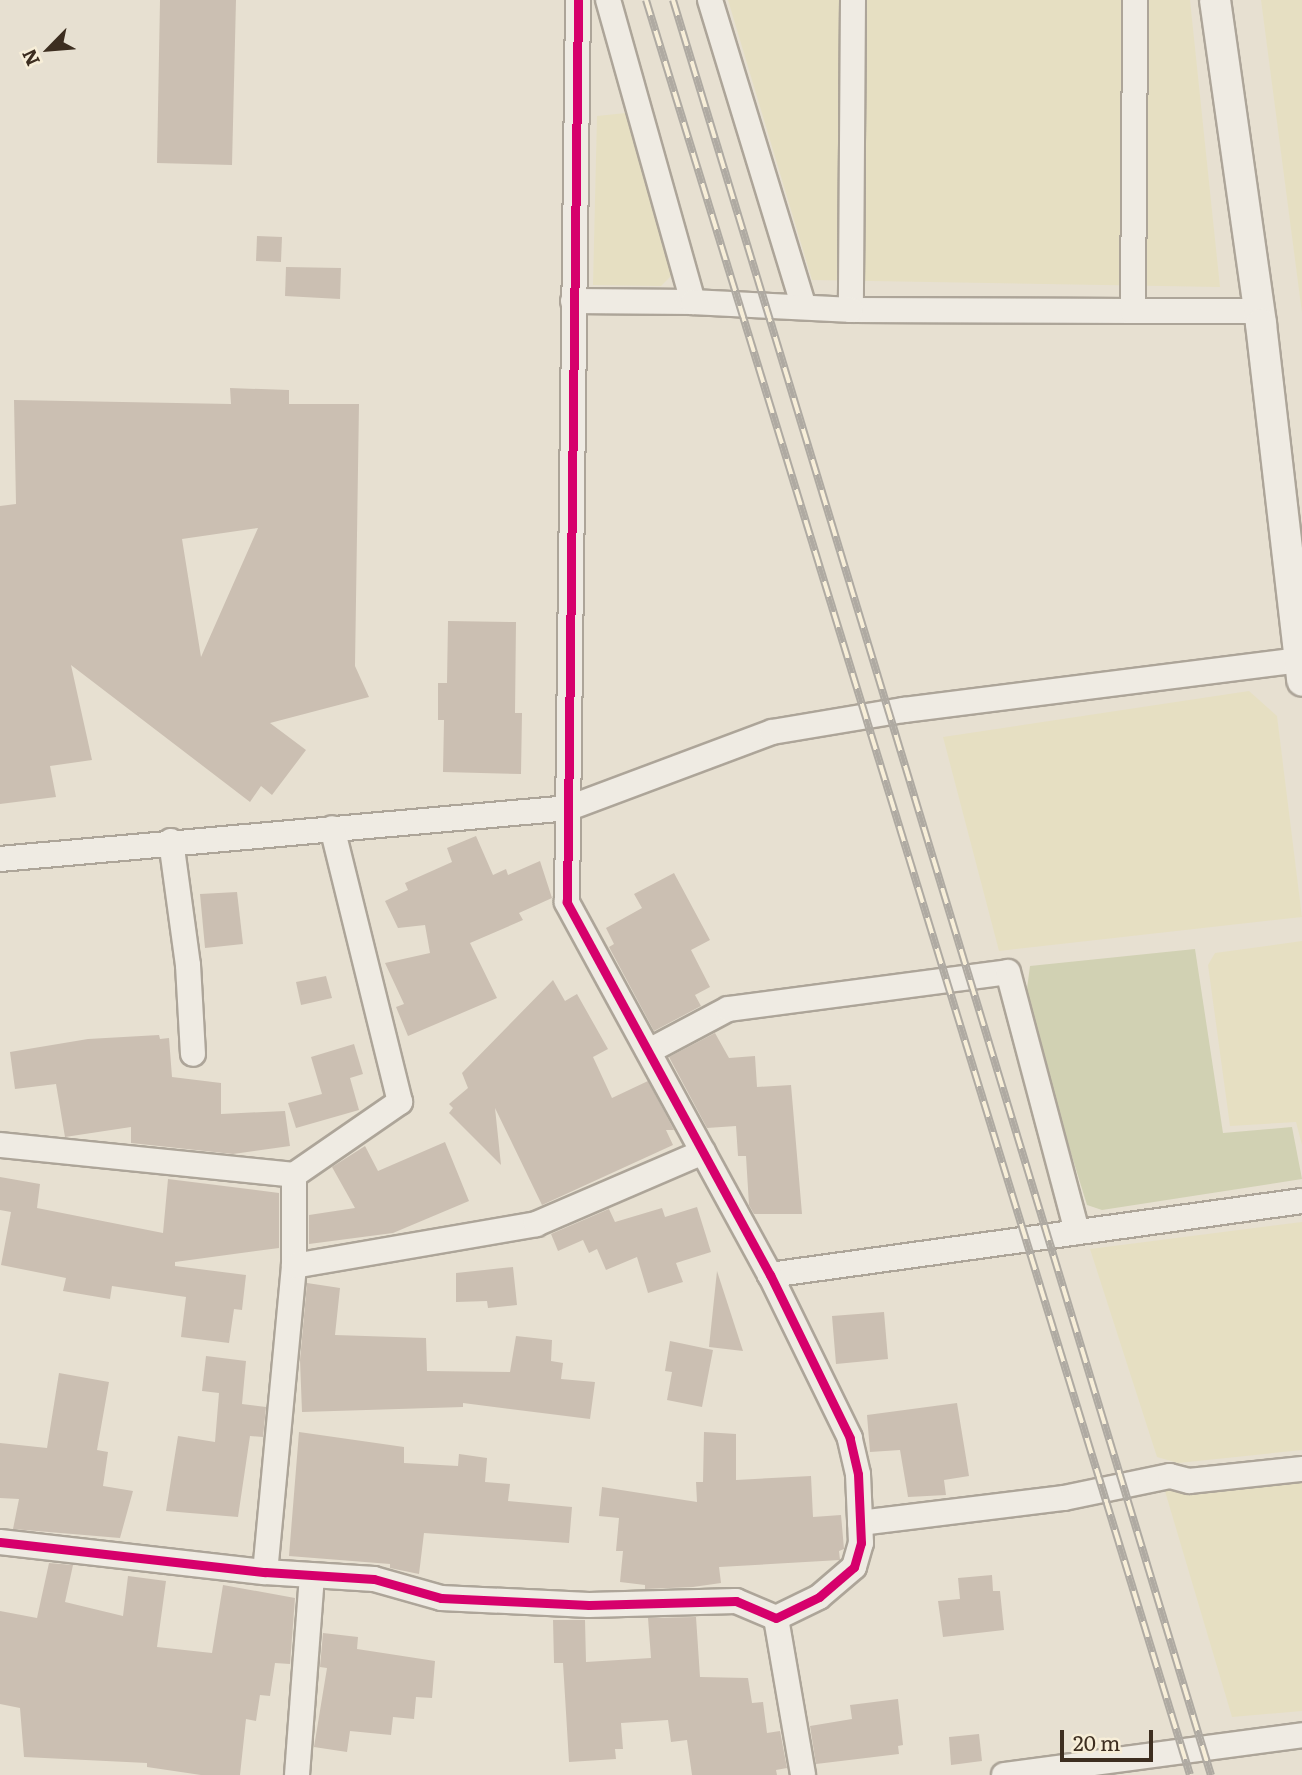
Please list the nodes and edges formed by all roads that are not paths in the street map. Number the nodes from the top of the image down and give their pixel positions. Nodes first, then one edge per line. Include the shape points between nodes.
1 (578, 0) edge
2 (608, 0) edge
3 (710, 0) edge
4 (853, 0) edge
5 (1135, 0) edge
6 (1215, 0) edge
7 (573, 301) junction
8 (693, 302) junction
9 (804, 307) junction
10 (851, 310) junction
11 (1133, 311) junction
12 (1259, 311) junction
13 (1301, 667) edge
14 (569, 808) junction
15 (332, 828) junction
16 (171, 841) junction
17 (0, 859) edge
18 (649, 1051) junction
19 (192, 1054) dead end
20 (0, 1145) edge
21 (703, 1152) junction
22 (295, 1175) junction
23 (1302, 1201) edge
24 (1077, 1232) junction
25 (294, 1266) junction
26 (770, 1275) junction
27 (1302, 1469) edge
28 (859, 1523) junction
29 (0, 1542) edge
30 (265, 1572) junction
31 (312, 1576) junction
32 (776, 1618) junction
33 (1302, 1735) edge
34 (297, 1775) edge
35 (803, 1775) edge
36 (1004, 1775) edge

1 - 7 street
2 - 8 street
3 - 9 street
4 - 10 street
5 - 11 street
6 - 12 street
7 - 8 street
7 - 14 street
8 - 9 street
9 - 10 street
10 - 11 street
11 - 12 street
12 - 13 street
13 - 14 street via 904,710 772,732
14 - 15 street
14 - 18 street via 567,902
15 - 16 street
15 - 22 street via 400,1101
16 - 17 street
16 - 19 street via 188,965
18 - 21 street
18 - 24 street via 728,1009 1007,972
20 - 22 street
21 - 25 street via 536,1224
21 - 26 street
22 - 25 street
23 - 24 street
24 - 26 street
25 - 30 street
26 - 28 street via 850,1438 858,1474
27 - 28 street via 1189,1482 1170,1476 1064,1498
28 - 32 street via 854,1567 819,1597
29 - 30 street
30 - 31 street
31 - 32 street via 374,1579 441,1598 589,1605 736,1601
31 - 34 street
32 - 35 street
33 - 36 street

